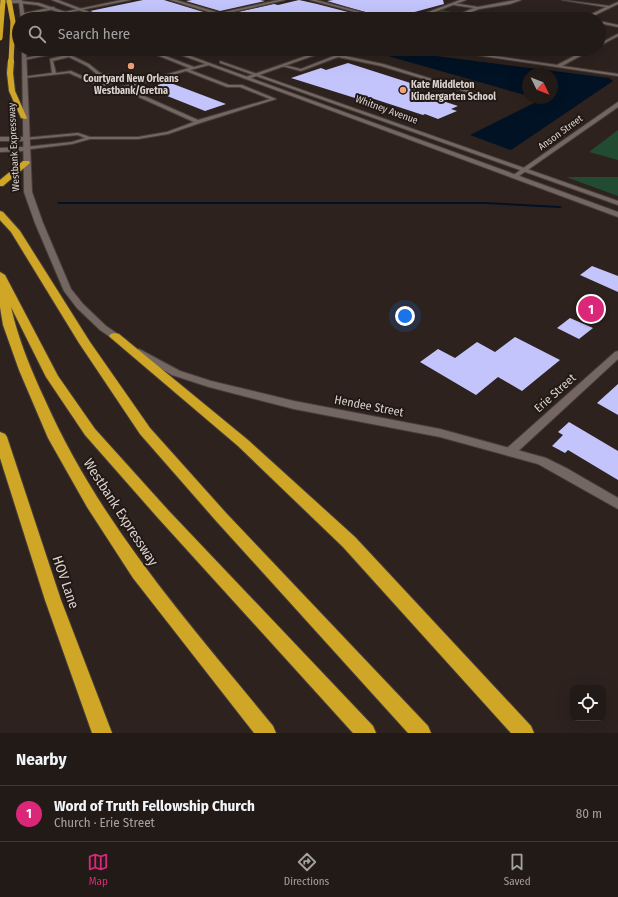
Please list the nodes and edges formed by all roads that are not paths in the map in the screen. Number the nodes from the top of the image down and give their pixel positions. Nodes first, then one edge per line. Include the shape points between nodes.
1 (3, 0) edge
2 (9, 0) edge
3 (54, 0) edge
4 (128, 0) edge
5 (172, 0) edge
6 (283, 0) edge
7 (312, 0) edge
8 (464, 0) edge
9 (519, 0) edge
10 (564, 0) edge
11 (591, 0) edge
12 (20, 1) edge
13 (0, 2) edge
14 (454, 4) junction
15 (617, 4) edge
16 (45, 6) junction
17 (609, 7) junction
18 (54, 8) junction
19 (478, 8) junction
20 (80, 10) junction
21 (22, 12) edge
22 (24, 12) edge
23 (36, 12) edge
24 (65, 12) joint
25 (86, 12) edge
26 (212, 12) edge
27 (228, 12) edge
28 (359, 12) edge
29 (432, 12) edge
30 (468, 12) edge
31 (599, 12) edge
32 (12, 16) edge
33 (606, 23) edge
34 (618, 26) edge
35 (618, 35) edge
36 (0, 38) edge
37 (12, 39) edge
38 (606, 41) edge
39 (24, 56) edge
40 (65, 56) edge
41 (70, 56) edge
42 (162, 56) edge
43 (186, 56) edge
44 (311, 56) edge
45 (338, 56) joint
46 (484, 56) edge
47 (577, 56) edge
48 (215, 59) dead end
49 (208, 64) junction
50 (284, 66) junction
51 (558, 66) junction
52 (91, 67) junction
53 (193, 68) junction
54 (84, 69) dead end
55 (77, 70) dead end
56 (186, 70) junction
57 (70, 72) junction
58 (54, 74) junction
59 (259, 75) junction
60 (618, 75) edge
61 (24, 77) junction
62 (246, 78) junction
63 (125, 79) junction
64 (137, 84) junction
65 (469, 91) dead end
66 (618, 104) edge
67 (24, 118) junction
68 (198, 122) junction
69 (90, 138) junction
70 (0, 139) edge
71 (24, 139) junction
72 (25, 149) junction
73 (0, 150) edge
74 (26, 163) junction
75 (525, 170) junction
76 (514, 177) junction
77 (0, 184) edge
78 (618, 203) edge
79 (0, 214) edge
80 (618, 215) edge
81 (0, 275) edge
82 (0, 280) edge
83 (115, 336) junction
84 (618, 354) edge
85 (1, 439) edge
86 (510, 452) junction
87 (618, 504) edge
88 (102, 733) edge
89 (266, 733) edge
90 (366, 733) edge
91 (421, 733) edge
92 (524, 733) edge

1 - 36 highway, bridge
2 - 13 street
2 - 32 highway, bridge
3 - 20 street
4 - 20 street
5 - 26 street
6 - 27 street
7 - 28 street
8 - 14 street
9 - 19 lane
10 - 17 lane
11 - 15 lane
12 - 13 street
12 - 16 street
12 - 21 street
14 - 19 lane
14 - 29 street
15 - 17 lane
16 - 18 street
16 - 22 street via 28,7
17 - 31 lane
18 - 23 lane
18 - 24 street
19 - 30 lane
20 - 24 street
20 - 25 street
33 - 34 lane
35 - 38 lane
37 - 67 highway, bridge via 12,91
39 - 61 street, Westbank Expressway
40 - 58 lane via 51,60
41 - 52 lane
42 - 53 lane
43 - 49 street, Whitney Avenue
44 - 50 street
45 - 50 lane via 301,70
45 - 65 lane via 382,65
46 - 51 lane
47 - 51 lane
48 - 59 street, Whitney Avenue
49 - 53 lane
49 - 62 street, Whitney Avenue
50 - 59 street
51 - 60 lane
52 - 54 lane
52 - 63 lane via 99,74
53 - 56 lane
55 - 57 lane
56 - 64 lane
56 - 68 lane via 228,86 241,86 274,99
57 - 58 lane
57 - 63 lane via 101,86
58 - 61 lane
59 - 62 street
59 - 75 street, Whitney Avenue
61 - 67 street, Westbank Expressway
62 - 76 street, Whitney Avenue
63 - 64 lane
64 - 68 lane via 122,88
66 - 75 street, Anson Street
67 - 71 street, Westbank Expressway
68 - 69 lane via 168,133 138,138
69 - 71 lane via 78,134
69 - 72 lane
70 - 71 street
71 - 72 street, Westbank Expressway
72 - 73 street
72 - 74 street, Westbank Expressway
74 - 77 highway
74 - 83 street, Westbank Expressway via 28,192 38,223 67,289 80,306
75 - 76 street, Anson Street
75 - 78 street, Whitney Avenue
76 - 80 street, Whitney Avenue
79 - 91 highway via 15,231 85,343 145,431
81 - 90 highway via 52,377 90,432
82 - 89 highway, Westbank Expressway via 9,325 25,370 55,438 92,503 139,573
83 - 86 street, Hendee Street via 147,358 176,373 209,384 294,405 440,433
83 - 92 highway via 242,443 349,542
84 - 86 street, Erie Street
85 - 88 highway, HOV Lane via 53,600
86 - 87 street, Hendee Street via 542,461

